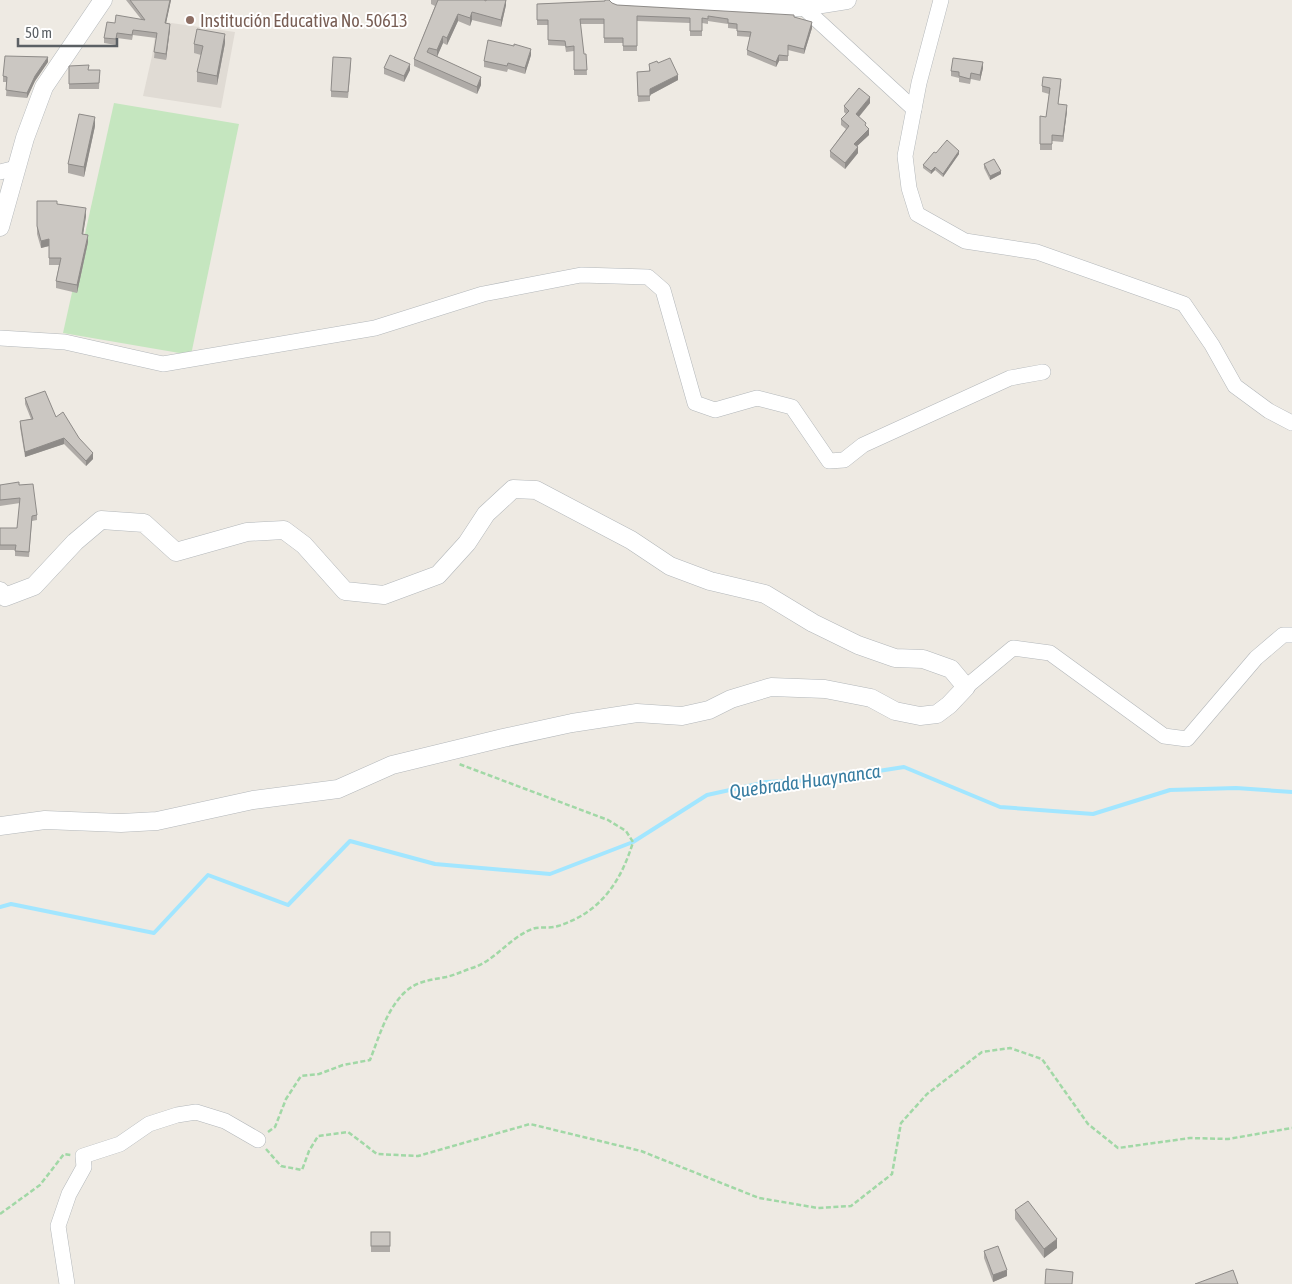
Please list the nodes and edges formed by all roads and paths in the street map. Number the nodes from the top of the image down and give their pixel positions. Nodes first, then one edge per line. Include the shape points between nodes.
1 (104, 0) edge
2 (618, 0) edge
3 (847, 0) edge
4 (941, 0) edge
5 (804, 4) edge
6 (914, 109) junction
7 (8, 170) edge
8 (0, 227) edge
9 (0, 338) edge
10 (1043, 372) dead end
11 (1292, 423) edge
12 (0, 591) edge
13 (1292, 635) edge
14 (966, 687) junction
15 (434, 755) junction
16 (0, 826) edge
17 (1292, 1128) edge
18 (258, 1140) junction
19 (83, 1156) junction
20 (0, 1214) edge
21 (67, 1284) edge

1 - 7 street via 44,87 25,138
2 - 5 street via 779,8
3 - 5 street
4 - 6 street
5 - 6 street
6 - 11 street via 905,156 909,188 917,214 966,241 1037,252 1184,304 1236,386 1269,411
7 - 8 street
9 - 10 street via 65,342 163,364 375,328 483,294 581,274 648,276 663,290 695,403 715,410 757,398 792,407 829,461 844,460 862,445 1010,378
12 - 14 street via 5,597 34,586 75,542 101,520 144,523 176,552 247,532 284,530 304,545 345,591 384,595 438,575 467,543 486,514 513,489 536,490 631,540 670,566 710,581 765,594 858,645 896,658 923,659 952,669
13 - 14 street via 1283,635 1256,658 1187,739 1164,736 1050,653 1013,648
14 - 15 street via 936,714 920,716 895,711 872,698 825,689 771,687 709,710 682,716 637,713 572,722
15 - 16 street via 392,765 338,789 253,800 157,821 45,820
15 - 18 path via 608,820 626,831 633,842 626,865 610,892 587,913 557,926 532,929 482,965 423,981 404,992 386,1017 370,1060 302,1076 286,1099 275,1127
17 - 18 path via 1228,1140 1190,1138 1118,1148 1088,1124 1042,1059 1010,1048 982,1052 927,1094 901,1123 892,1174 851,1206 818,1208 759,1198 641,1151 530,1124 418,1156 377,1154 348,1132 318,1136 302,1170 281,1166
18 - 19 street via 225,1121 196,1112 149,1124 120,1144
19 - 20 path via 64,1154 40,1185
19 - 21 street via 84,1167 69,1194 58,1226

